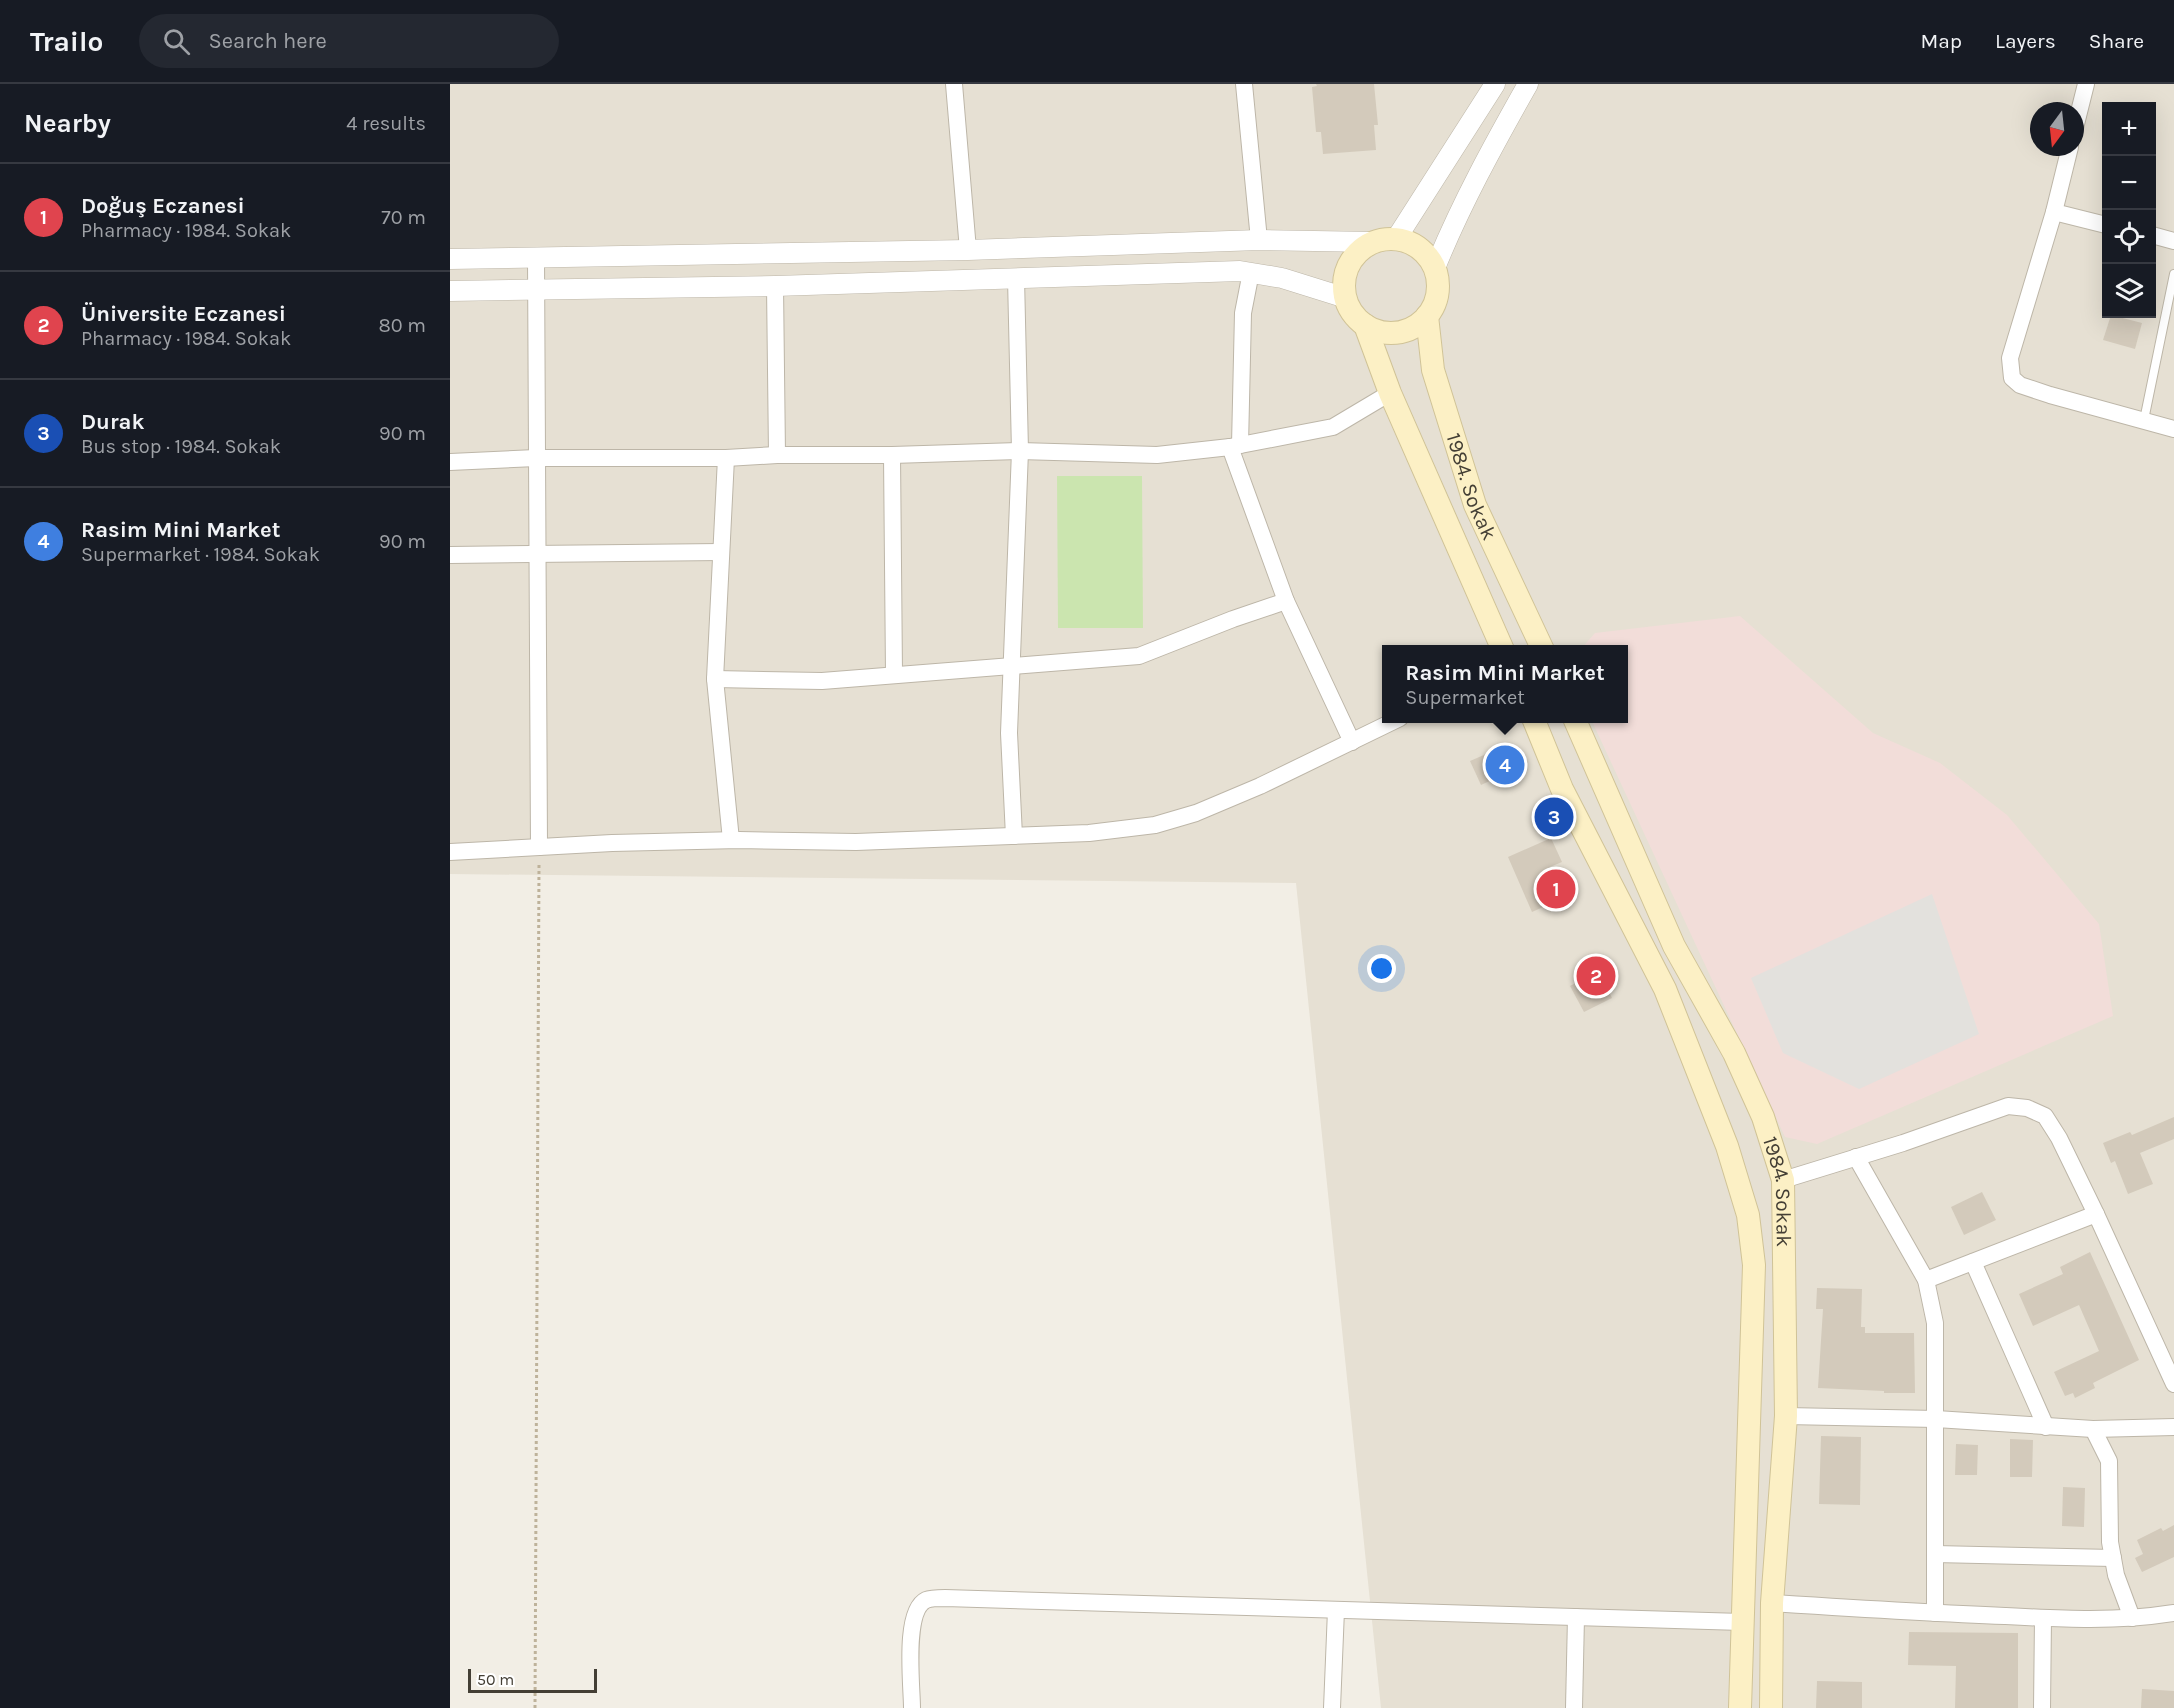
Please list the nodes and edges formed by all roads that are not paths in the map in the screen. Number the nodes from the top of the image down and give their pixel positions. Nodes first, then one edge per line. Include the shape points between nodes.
1 (954, 84) edge
2 (1245, 84) edge
3 (1495, 84) edge
4 (1528, 84) edge
5 (2086, 84) edge
6 (2082, 102) edge
7 (2068, 156) edge
8 (2054, 212) junction
9 (2102, 224) edge
10 (2156, 236) edge
11 (1396, 239) junction
12 (1259, 240) junction
13 (2174, 241) edge
14 (1373, 242) junction
15 (968, 250) junction
16 (536, 257) junction
17 (450, 259) edge
18 (1435, 268) junction
19 (1251, 273) junction
20 (2174, 274) edge
21 (1017, 278) junction
22 (776, 286) junction
23 (536, 290) junction
24 (450, 291) edge
25 (1346, 298) junction
26 (1427, 316) junction
27 (1365, 325) junction
28 (1390, 393) junction
29 (2144, 420) junction
30 (2174, 429) edge
31 (1235, 446) junction
32 (1020, 451) junction
33 (777, 455) junction
34 (891, 455) junction
35 (536, 458) junction
36 (726, 458) junction
37 (450, 462) edge
38 (721, 552) junction
39 (537, 554) junction
40 (450, 555) edge
41 (1286, 601) junction
42 (1501, 645) edge
43 (1541, 645) edge
44 (1012, 665) junction
45 (894, 674) junction
46 (715, 679) junction
47 (1390, 723) edge
48 (1535, 723) edge
49 (1576, 723) edge
50 (1352, 742) junction
51 (1014, 836) junction
52 (731, 840) junction
53 (539, 847) junction
54 (450, 852) edge
55 (1856, 1157) junction
56 (1783, 1179) junction
57 (2096, 1214) junction
58 (1784, 1239) junction
59 (1751, 1240) junction
60 (1973, 1262) junction
61 (1926, 1280) junction
62 (2174, 1384) edge
63 (1786, 1416) junction
64 (1936, 1419) junction
65 (2046, 1427) junction
66 (2174, 1427) edge
67 (2092, 1429) junction
68 (1935, 1554) junction
69 (2113, 1558) junction
70 (1772, 1603) junction
71 (1336, 1610) junction
72 (2174, 1613) edge
73 (1935, 1614) junction
74 (1576, 1617) junction
75 (2043, 1618) junction
76 (2132, 1618) junction
77 (1743, 1622) junction
78 (912, 1708) edge
79 (1332, 1708) edge
80 (1574, 1708) edge
81 (1740, 1708) edge
82 (1771, 1708) edge
83 (2042, 1708) edge

1 - 15 street
2 - 12 street
3 - 11 street
4 - 18 street via 1489,153
5 - 6 street
7 - 8 street
8 - 9 street
8 - 29 street via 2010,358 2013,378 2020,385 2050,395
10 - 13 street
11 - 14 main road
11 - 18 main road via 1417,246
12 - 14 street
12 - 15 street
14 - 25 main road via 1355,255 1349,265 1345,275
15 - 16 street
16 - 17 street
16 - 23 street
18 - 26 main road via 1437,296
19 - 21 street
19 - 25 street via 1282,278
19 - 31 street via 1243,313
20 - 29 lane
21 - 22 street
21 - 32 street
22 - 23 street
22 - 33 street
23 - 24 street
23 - 35 street
25 - 27 main road via 1350,309
26 - 27 main road via 1419,324 1398,332
26 - 43 main road, 1984. Sokak via 1433,370 1475,505
27 - 28 main road
28 - 31 street via 1333,427
28 - 42 main road
29 - 30 street
31 - 32 street via 1157,455
31 - 41 street
32 - 34 street
32 - 44 street
33 - 34 street
33 - 36 street
34 - 45 street
35 - 36 street
35 - 37 street
35 - 39 street
36 - 38 street
38 - 39 street
38 - 46 street
39 - 40 street
39 - 53 street
41 - 44 street via 1139,656
41 - 50 street
44 - 45 street
44 - 51 street
45 - 46 street via 822,681
46 - 52 street
47 - 50 street
48 - 59 main road via 1562,789 1665,989 1727,1146 1748,1215
49 - 56 main road, 1984. Sokak via 1674,946 1734,1053 1758,1106
50 - 51 street via 1196,813 1155,825
51 - 52 street via 856,842
52 - 53 street
53 - 54 street
55 - 56 street
55 - 57 street via 2008,1106 2027,1108 2045,1116
55 - 61 street
56 - 58 main road, 1984. Sokak
57 - 60 street
57 - 62 street
58 - 59 main road
58 - 63 main road, 1984. Sokak
59 - 77 main road via 1754,1265
60 - 61 street
60 - 65 street
61 - 64 street via 1935,1323
63 - 64 street
63 - 70 main road, 1984. Sokak
64 - 65 street
64 - 68 street
65 - 67 street
66 - 67 street
67 - 69 street via 2109,1461
68 - 69 street
68 - 73 street
69 - 76 street
70 - 73 street
70 - 82 main road, 1984. Sokak
71 - 74 street
71 - 78 street via 927,1600 914,1617 910,1636
71 - 79 street
72 - 76 street
73 - 75 street
74 - 77 street
74 - 80 street
75 - 76 street
75 - 83 street
77 - 81 main road

